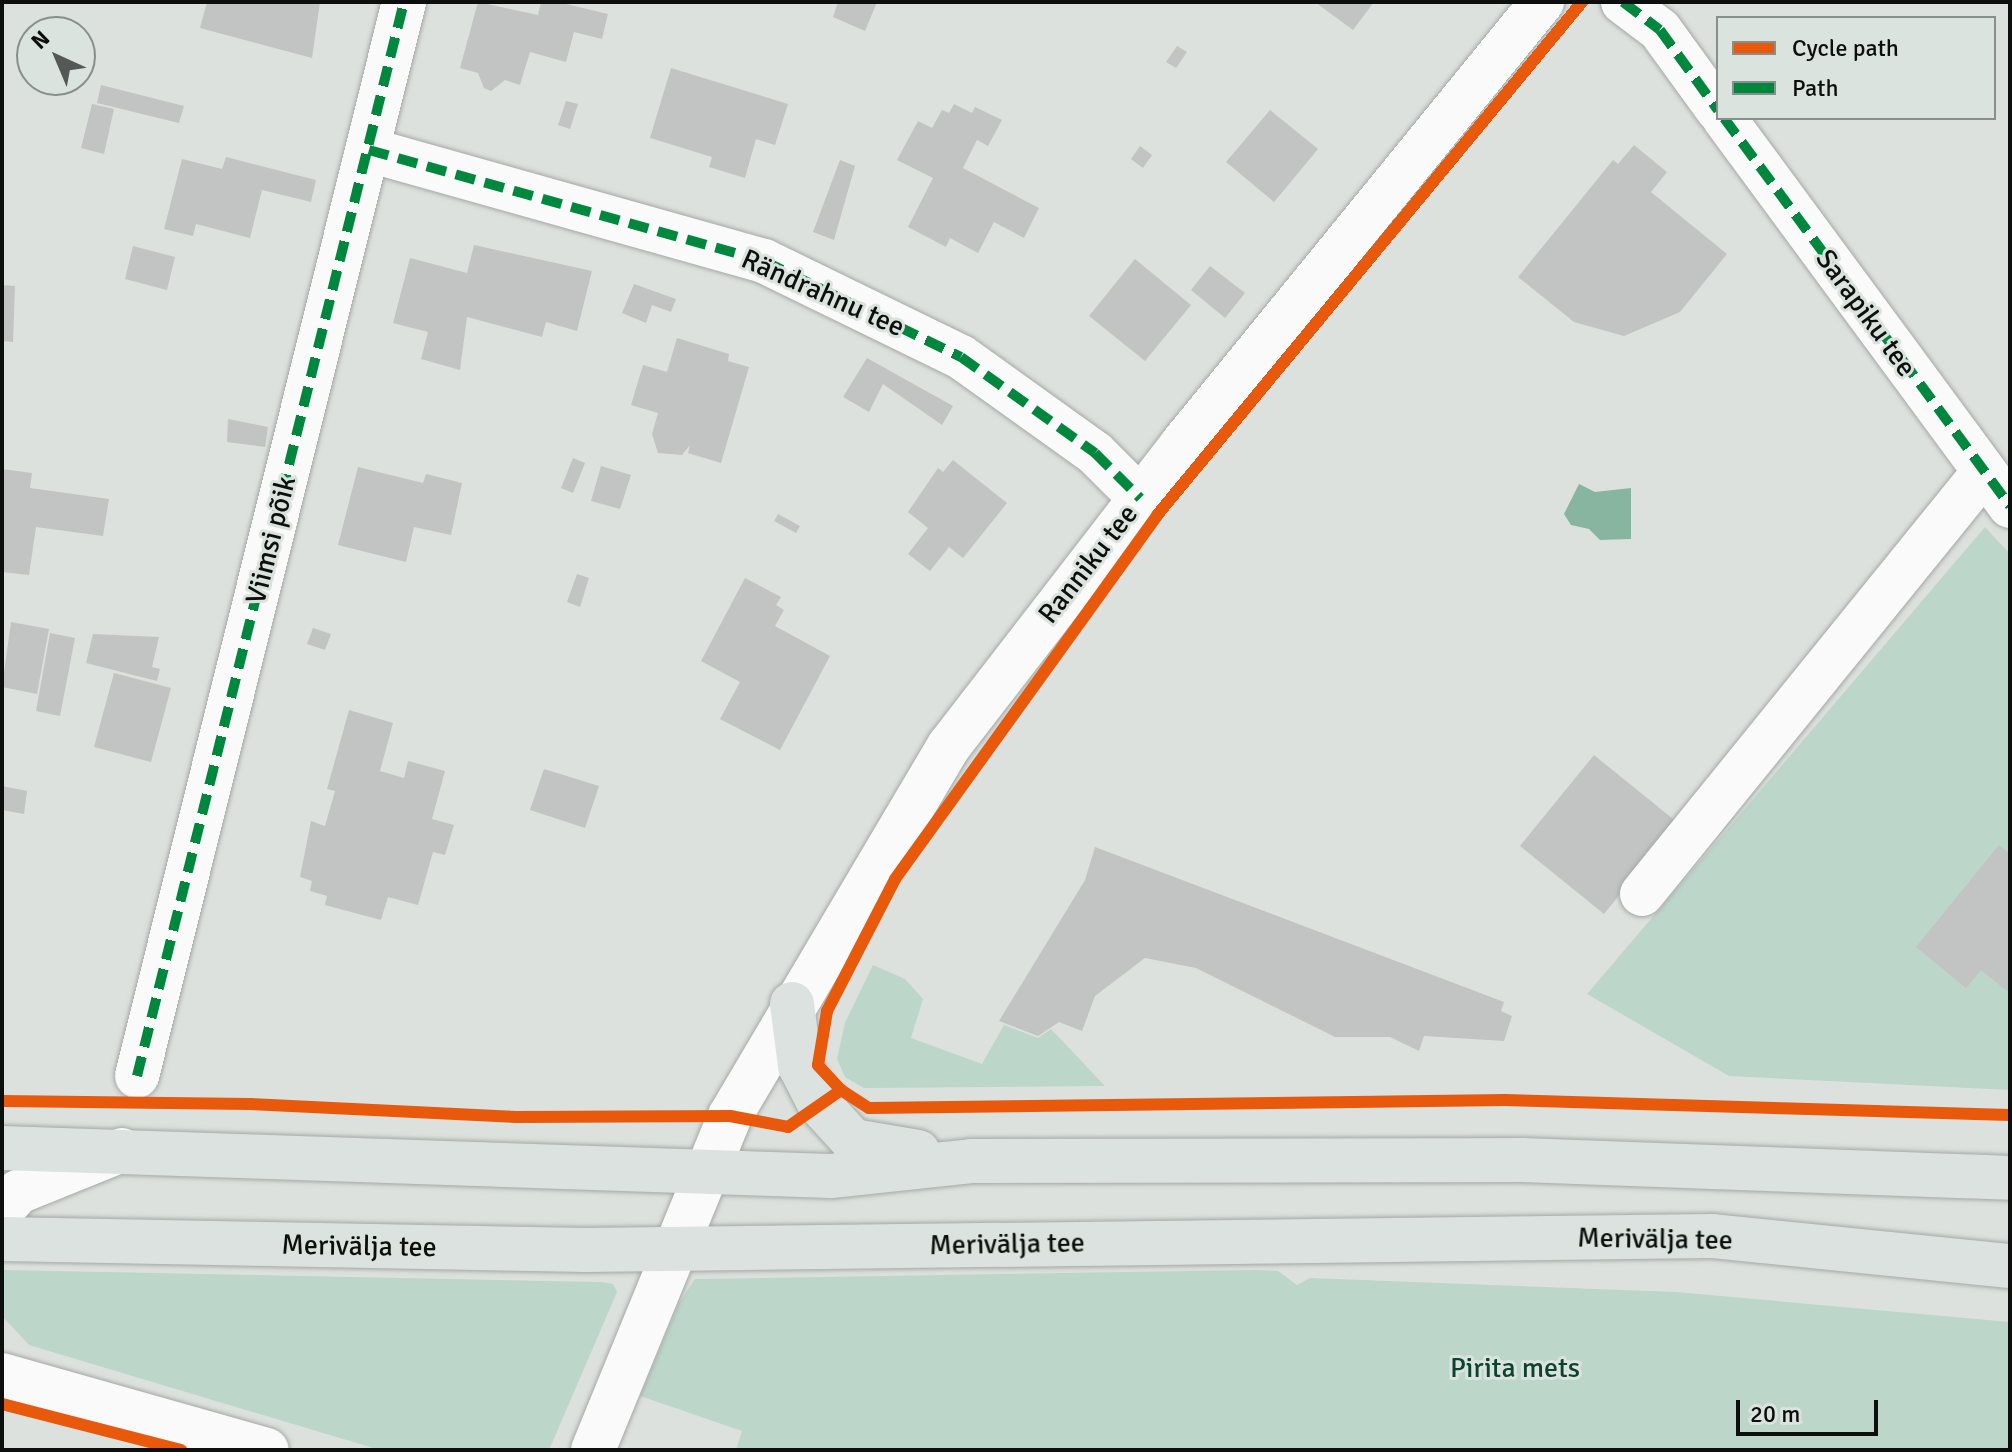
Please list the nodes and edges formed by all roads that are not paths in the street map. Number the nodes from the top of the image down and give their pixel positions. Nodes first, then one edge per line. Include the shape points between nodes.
1 (404, 2) edge
2 (1542, 2) edge
3 (1623, 2) edge
4 (1716, 107) edge
5 (1725, 120) edge
6 (369, 150) junction
7 (1983, 473) junction
8 (1140, 498) junction
9 (2010, 506) edge
10 (1642, 894) dead end
11 (792, 1004) junction
12 (137, 1076) dead end
13 (2, 1148) edge
14 (122, 1150) junction
15 (971, 1161) junction
16 (703, 1172) junction
17 (2010, 1178) edge
18 (2, 1210) edge
19 (2, 1239) edge
20 (675, 1247) junction
21 (2010, 1266) edge
22 (2, 1347) edge
23 (20, 1380) edge
24 (267, 1450) edge
25 (593, 1450) edge

1 - 6 street, Viimsi põik
2 - 8 street, Ranniku tee
3 - 4 street via 1660,30
5 - 7 street, Sarapiku tee
6 - 8 street, Rändrahnu tee via 764,261 961,357 1095,453
6 - 12 street, Viimsi põik
7 - 9 street, Sarapiku tee
7 - 10 street
8 - 11 street, Ranniku tee via 949,746
11 - 15 main road via 800,1066 820,1105 853,1141
11 - 16 street, Ranniku tee
13 - 14 main road
14 - 16 main road
14 - 18 street via 18,1192
15 - 16 main road via 831,1176
15 - 17 main road via 1522,1160
16 - 20 street, Ranniku tee
19 - 20 main road, Merivälja tee
20 - 21 main road, Merivälja tee via 1713,1236
20 - 25 street, Ranniku tee
22 - 23 street
23 - 24 street

